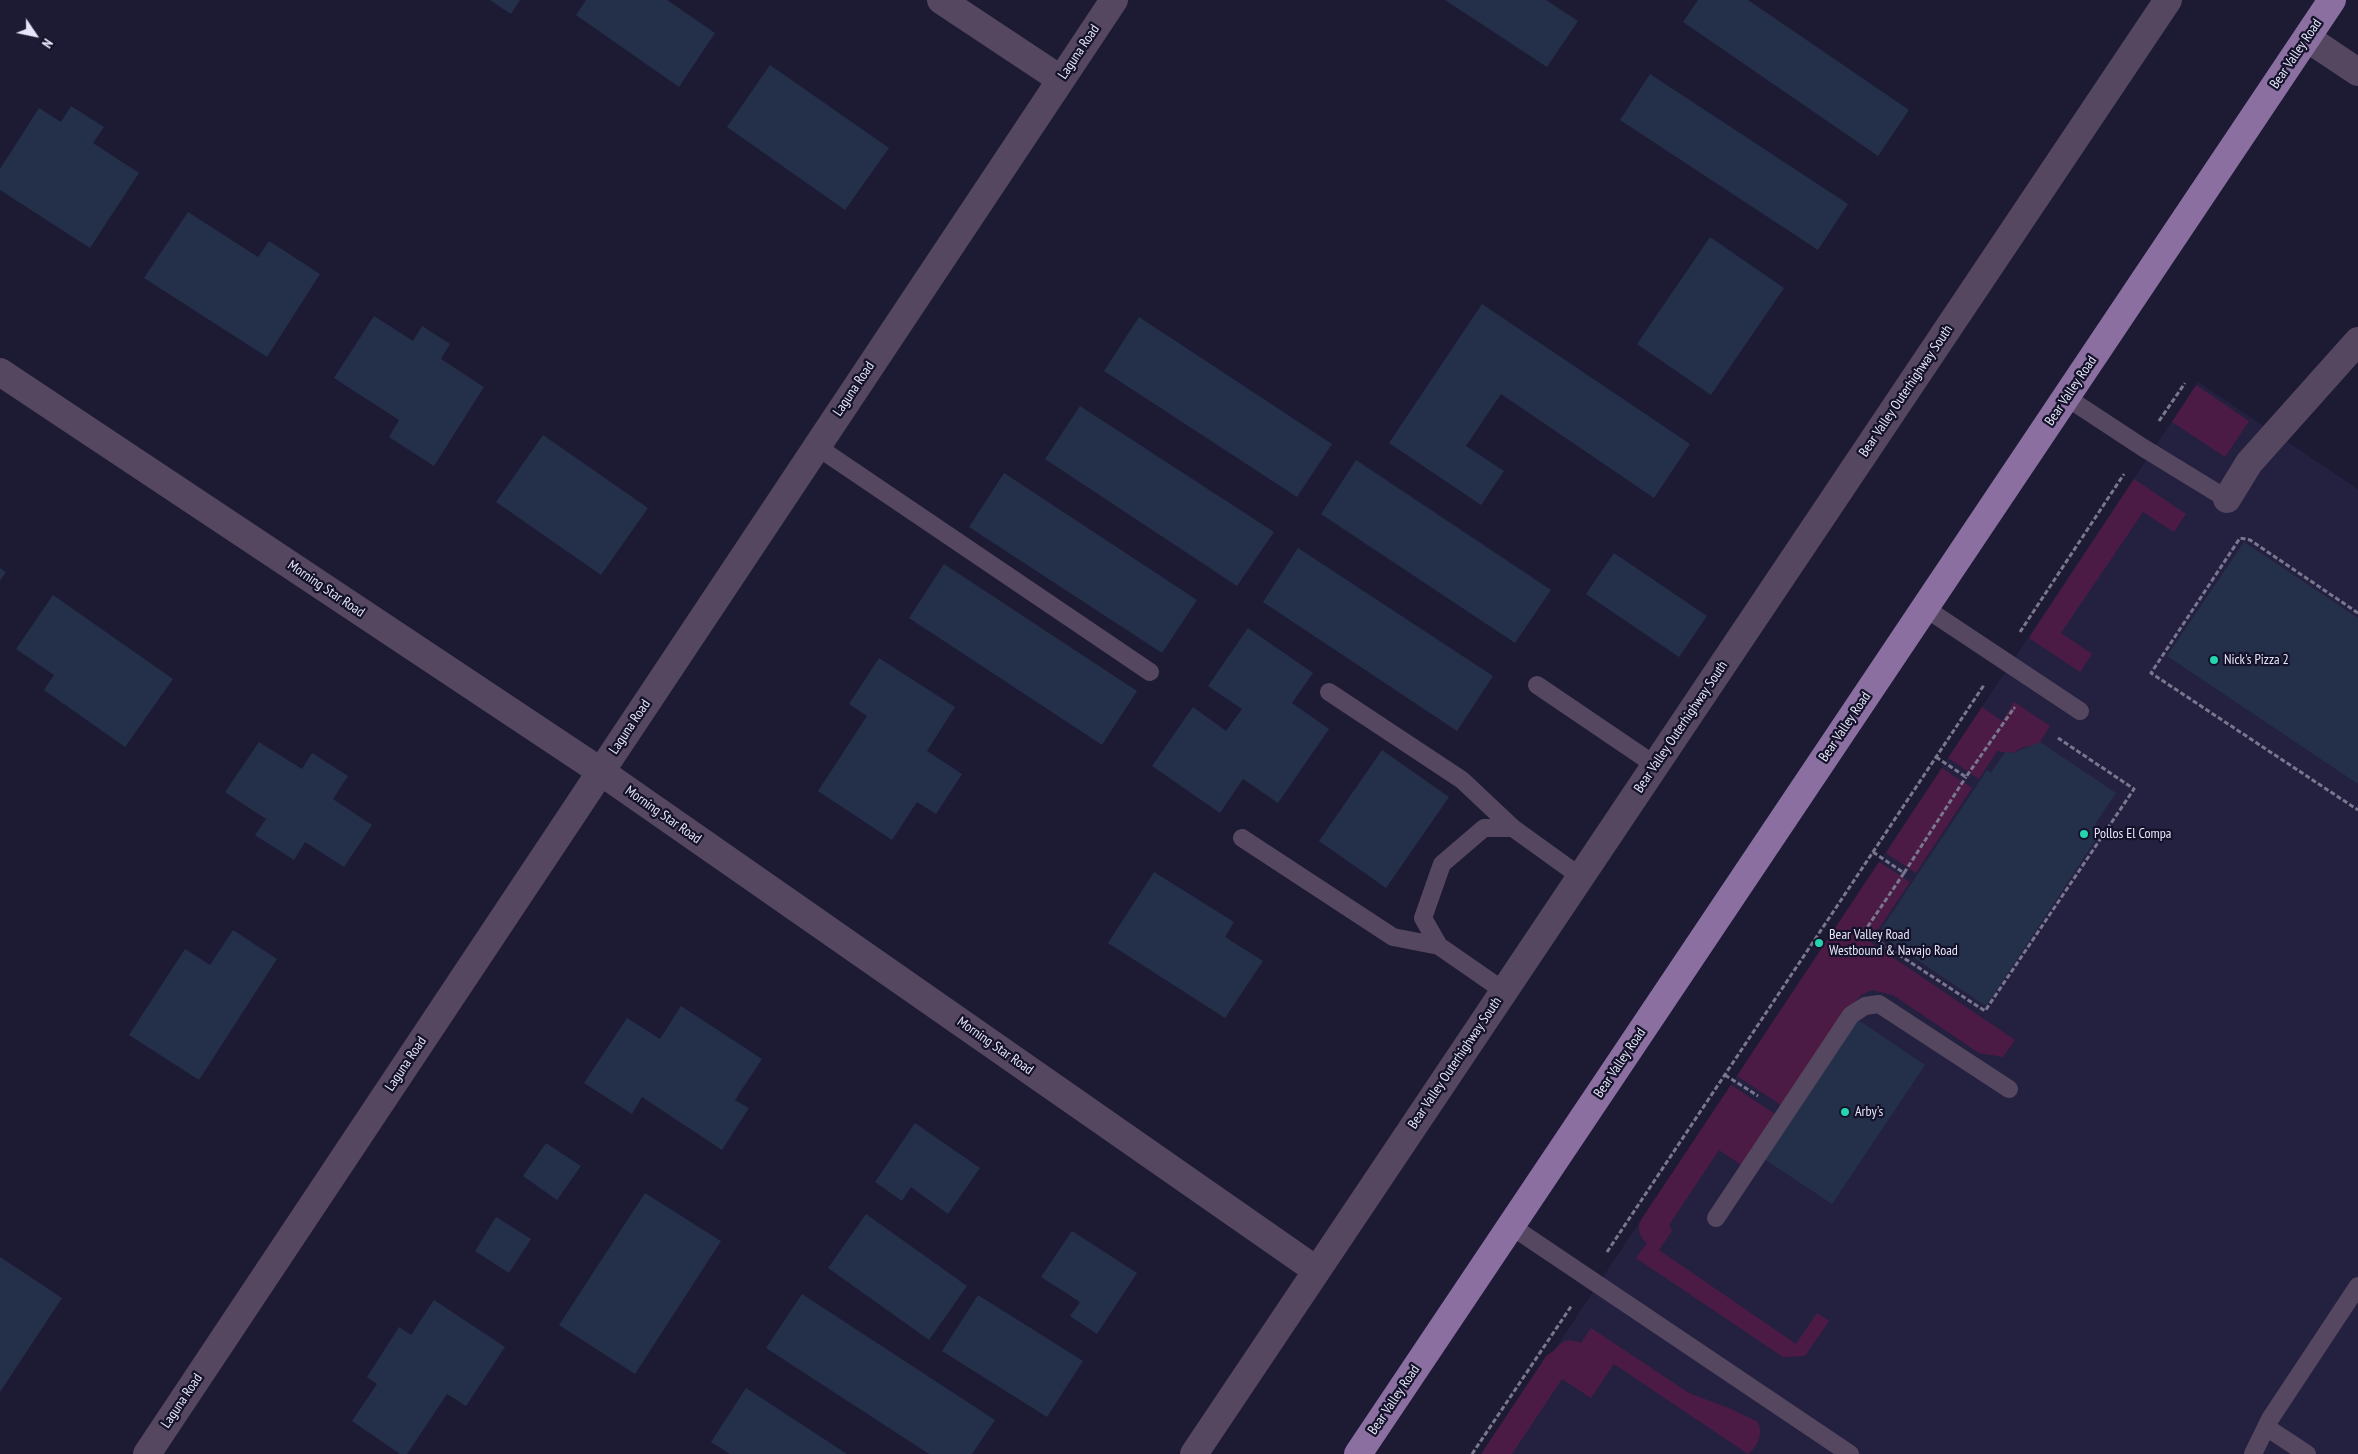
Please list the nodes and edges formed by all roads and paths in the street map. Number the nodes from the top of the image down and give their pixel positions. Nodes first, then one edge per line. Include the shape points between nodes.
1 (941, 0) edge
2 (1114, 0) edge
3 (2168, 0) edge
4 (2332, 0) edge
5 (2307, 38) junction
6 (2358, 72) edge
7 (1060, 79) junction
8 (2358, 341) edge
9 (0, 372) edge
10 (2185, 383) dead end
11 (2066, 397) junction
12 (816, 446) junction
13 (2142, 447) junction
14 (2227, 499) joint
15 (1925, 608) junction
16 (2358, 613) edge
17 (2002, 659) junction
18 (1150, 672) dead end
19 (1536, 685) dead end
20 (1329, 692) dead end
21 (2080, 711) dead end
22 (2022, 714) dead end
23 (2054, 735) dead end
24 (1936, 757) junction
25 (1655, 765) junction
26 (600, 771) junction
27 (1966, 778) junction
28 (2358, 810) edge
29 (1513, 828) junction
30 (1242, 838) dead end
31 (1873, 852) junction
32 (1904, 873) junction
33 (1581, 876) junction
34 (1439, 946) junction
35 (1504, 991) junction
36 (1725, 1075) junction
37 (2008, 1090) dead end
38 (1785, 1115) junction
39 (1716, 1218) dead end
40 (1511, 1226) junction
41 (1316, 1270) junction
42 (1589, 1279) junction
43 (2358, 1286) edge
44 (2266, 1427) junction
45 (147, 1454) edge
46 (1194, 1454) edge
47 (1358, 1454) edge
48 (1472, 1454) edge
49 (1850, 1454) edge
50 (2253, 1454) edge
51 (2306, 1454) edge

1 - 7 street
2 - 7 street, Laguna Road
3 - 25 street, Bear Valley Outerhighway South
4 - 5 main road, Bear Valley Road
5 - 6 street
5 - 11 main road, Bear Valley Road
7 - 12 street, Laguna Road
8 - 14 street via 2249,463
9 - 26 street, Morning Star Road
10 - 13 path
11 - 13 lane
11 - 15 main road, Bear Valley Road
12 - 18 lane
12 - 26 street, Laguna Road
13 - 14 lane
13 - 17 path
15 - 17 lane
15 - 40 main road, Bear Valley Road
16 - 28 path via 2250,540 2240,538 2151,673
17 - 21 lane
17 - 24 path
19 - 25 lane
20 - 29 lane via 1462,780
22 - 27 path via 2014,708
23 - 32 path via 2134,789 1985,1011 1864,932
24 - 27 path
24 - 31 path
25 - 33 street, Bear Valley Outerhighway South
26 - 41 street, Morning Star Road
26 - 45 street, Laguna Road
27 - 32 path
29 - 33 lane
29 - 34 lane via 1484,828 1442,864 1423,918
30 - 34 lane via 1393,937
31 - 32 path
31 - 36 path
33 - 35 street, Bear Valley Outerhighway South
34 - 35 lane
35 - 41 street, Bear Valley Outerhighway South
36 - 38 path
36 - 42 path
37 - 38 lane via 1879,1004 1865,1006 1851,1015
38 - 39 lane
40 - 42 lane
40 - 47 main road, Bear Valley Road
41 - 46 street, Bear Valley Outerhighway South
42 - 48 path
42 - 49 lane
43 - 44 lane
44 - 50 lane
44 - 51 lane

